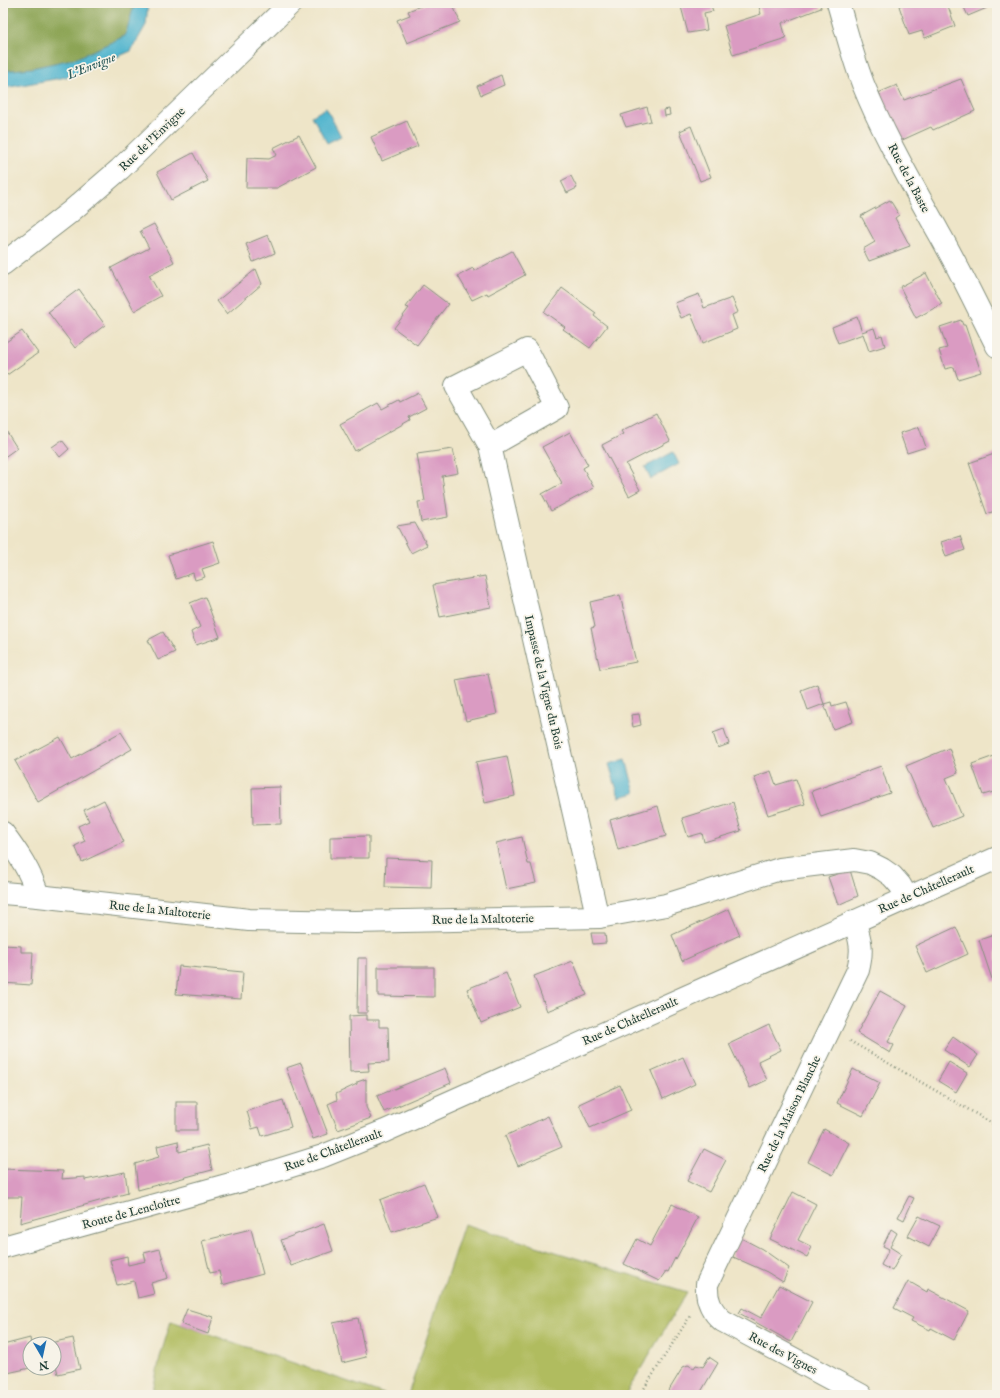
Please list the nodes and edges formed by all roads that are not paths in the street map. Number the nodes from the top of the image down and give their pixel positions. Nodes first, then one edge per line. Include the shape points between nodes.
1 (292, 3) edge
2 (838, 3) edge
3 (3, 264) edge
4 (997, 346) edge
5 (490, 446) junction
6 (3, 833) edge
7 (997, 858) edge
8 (3, 893) edge
9 (38, 896) junction
10 (907, 897) junction
11 (599, 917) junction
12 (854, 921) junction
13 (259, 1176) joint
14 (3, 1247) edge
15 (710, 1306) joint
16 (861, 1395) edge

1 - 3 street, Rue de l'Envigne via 120,170
2 - 4 street, Rue de la Baste via 852,53 878,118 963,276
5 - 5 street, Impasse de la Vigne du Bois via 557,408 528,350 456,386
5 - 11 street, Impasse de la Vigne du Bois
6 - 9 street via 23,861
7 - 10 street, Rue de Châtellerault
8 - 9 street, Rue de la Maltoterie
9 - 11 street, Rue de la Maltoterie via 249,920 355,922
10 - 11 street, Rue de la Maltoterie via 900,884 882,869 870,863 854,860 780,869 666,905
10 - 12 street, Rue de Châtellerault
12 - 13 street, Rue de Châtellerault via 385,1131 323,1156
12 - 15 street, Rue de la Maison Blanche via 861,942 862,956 854,981 707,1284 706,1294
13 - 14 street, Route de Lencloître
15 - 16 street, Rue des Vignes via 715,1315 723,1321

